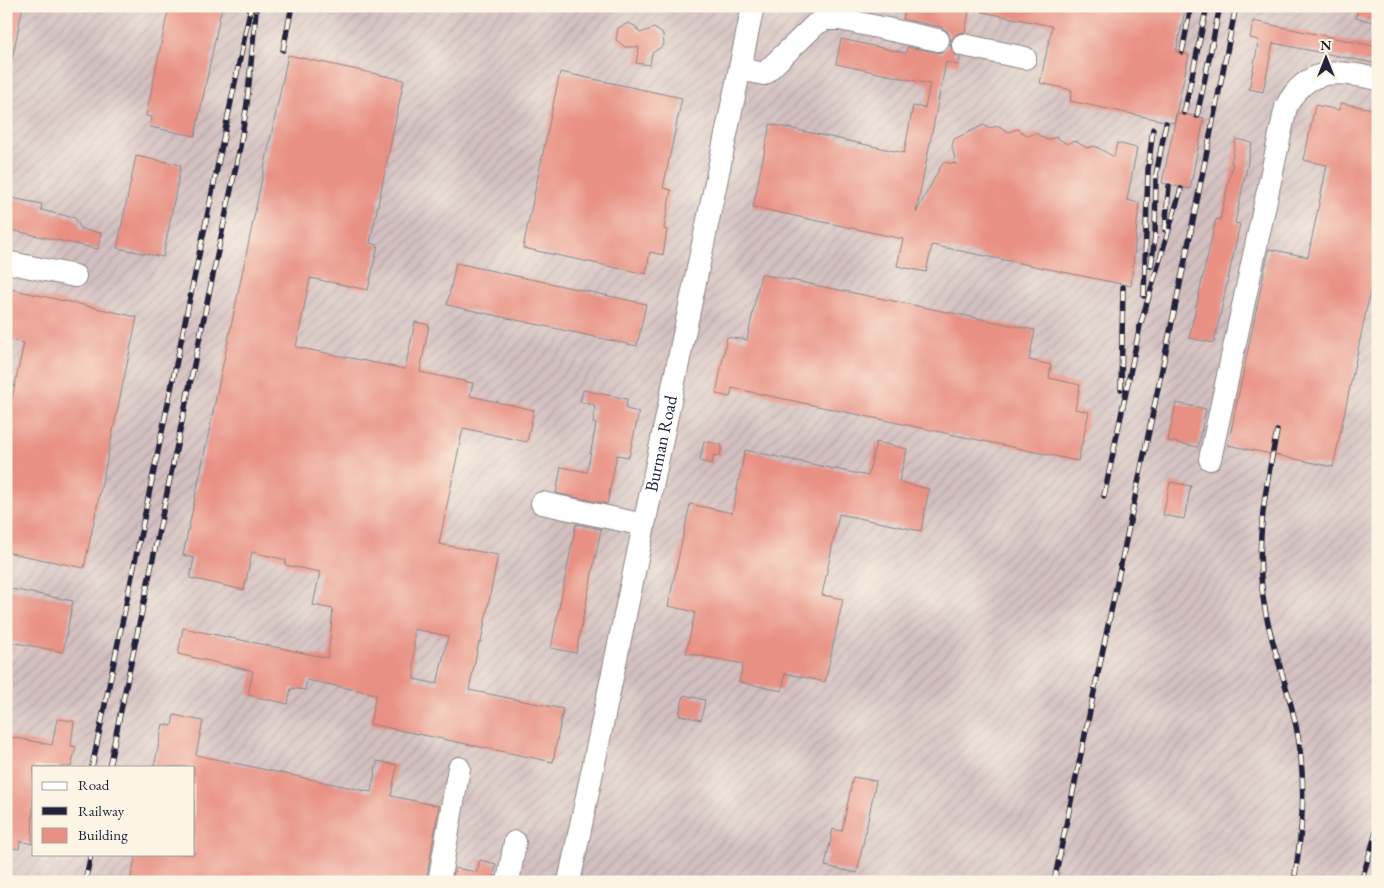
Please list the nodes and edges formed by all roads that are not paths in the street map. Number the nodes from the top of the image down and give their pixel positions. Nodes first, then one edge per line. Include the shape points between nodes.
1 (753, 6) edge
2 (938, 40) dead end
3 (963, 45) dead end
4 (1025, 58) dead end
5 (740, 69) junction
6 (1378, 80) edge
7 (6, 262) edge
8 (75, 276) dead end
9 (1210, 459) dead end
10 (542, 503) dead end
11 (644, 524) junction
12 (458, 768) dead end
13 (515, 842) dead end
14 (438, 882) edge
15 (508, 882) edge
16 (569, 882) edge

1 - 5 street, Burman Road
2 - 5 street via 840,19 826,19 816,24 764,74
3 - 4 street
5 - 11 street, Burman Road
6 - 9 street via 1347,73 1325,73 1301,86 1286,107
7 - 8 street
10 - 11 street
11 - 16 street, Burman Road
12 - 14 street
13 - 15 street

